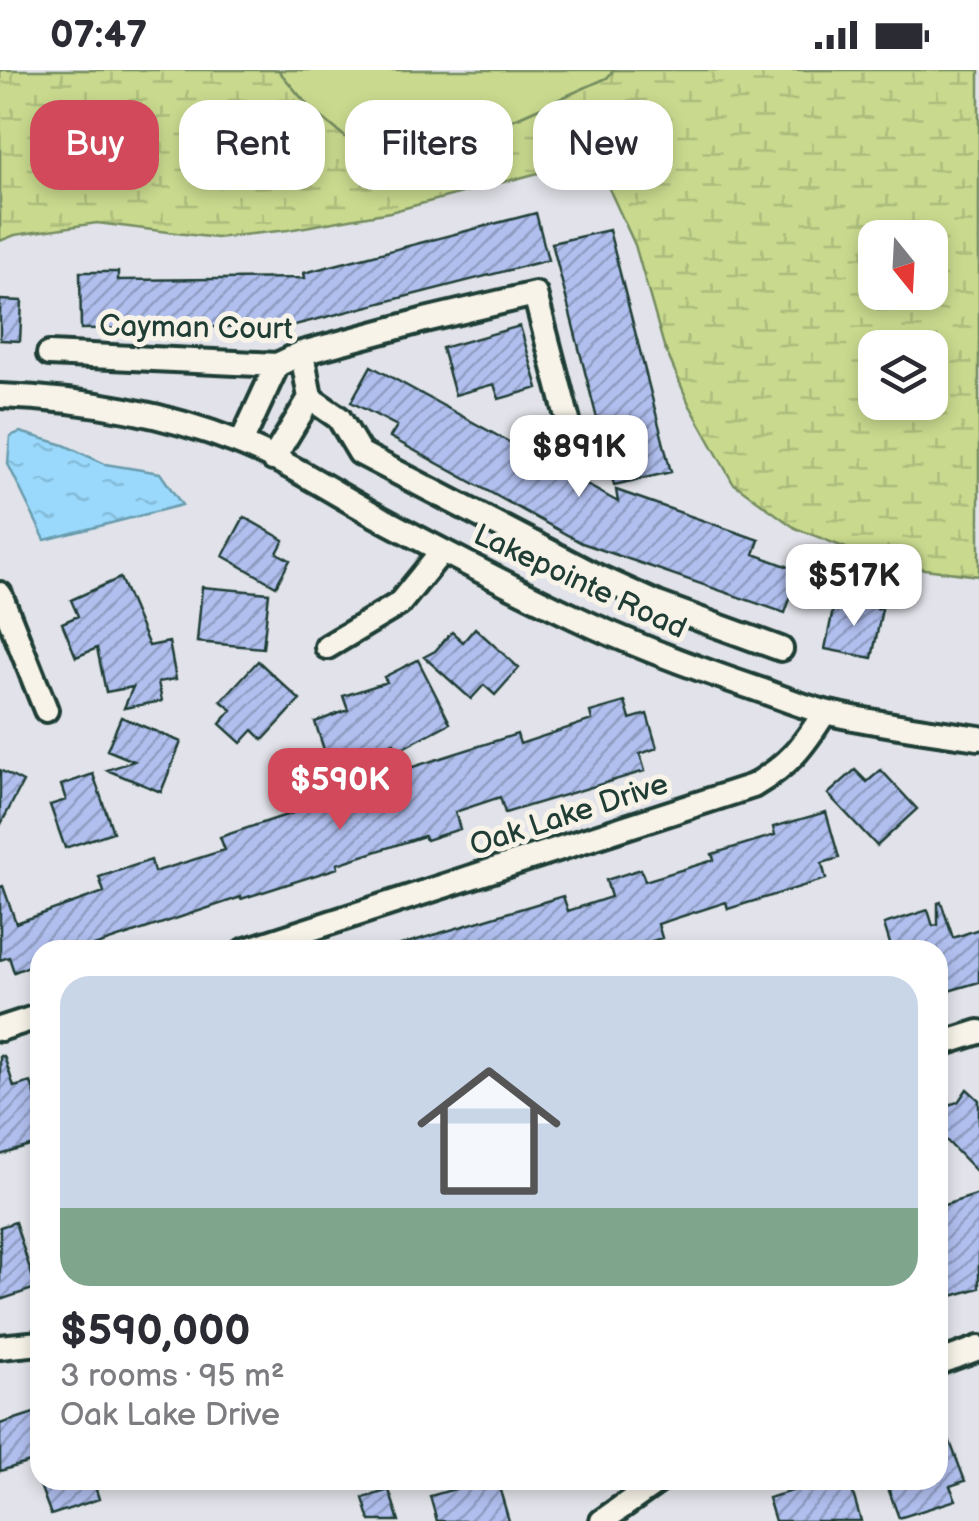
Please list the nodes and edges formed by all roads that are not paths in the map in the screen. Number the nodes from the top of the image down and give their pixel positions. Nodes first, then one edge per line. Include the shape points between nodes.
1 (48, 354) dead end
2 (302, 354) junction
3 (277, 365) junction
4 (0, 396) edge
5 (310, 398) junction
6 (572, 436) dead end
7 (241, 443) junction
8 (274, 459) junction
9 (442, 552) junction
10 (0, 594) edge
11 (327, 647) dead end
12 (781, 648) dead end
13 (46, 710) dead end
14 (826, 712) junction
15 (979, 738) edge
16 (277, 940) edge
17 (30, 1019) edge
18 (0, 1029) edge
19 (979, 1032) edge
20 (948, 1041) edge
21 (30, 1344) edge
22 (0, 1348) edge
23 (979, 1348) edge
24 (948, 1359) edge
25 (646, 1490) edge
26 (602, 1521) edge

1 - 3 street, Cayman Court
2 - 3 street, Cayman Court
2 - 5 street, Cayman Court
2 - 6 street via 535,294
3 - 7 street
4 - 7 street, Lakepointe Road via 152,415
5 - 8 street
5 - 12 street via 377,462 594,575
7 - 8 street, Lakepointe Road
8 - 9 street, Lakepointe Road
9 - 11 street via 399,604
9 - 14 street, Lakepointe Road via 694,667
10 - 13 street
14 - 15 street, Lakepointe Road
14 - 16 street, Oak Lake Drive via 801,748 753,786
17 - 18 street
19 - 20 street
21 - 22 street
23 - 24 street
25 - 26 street

